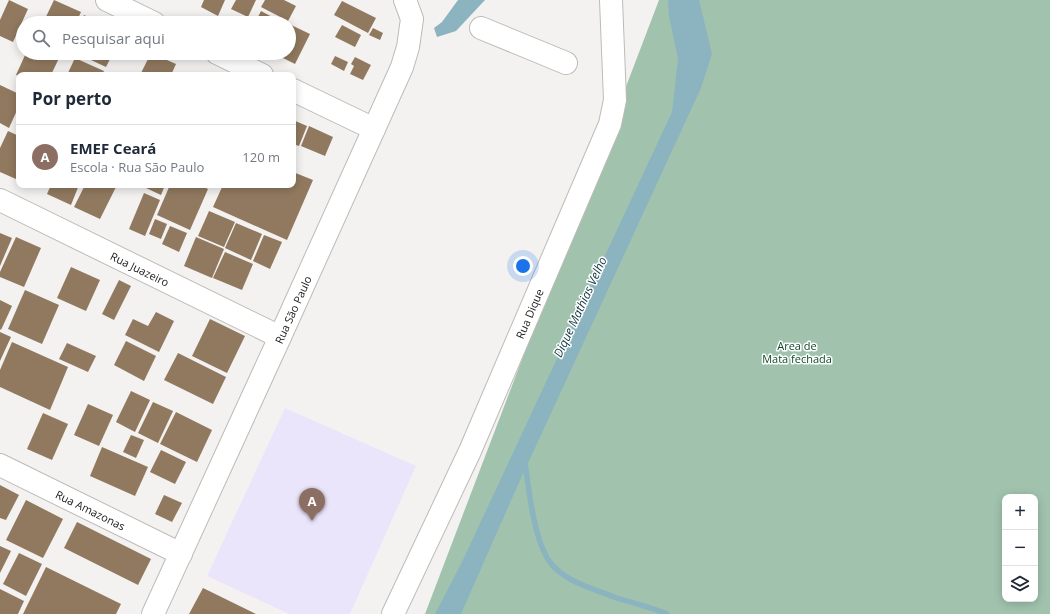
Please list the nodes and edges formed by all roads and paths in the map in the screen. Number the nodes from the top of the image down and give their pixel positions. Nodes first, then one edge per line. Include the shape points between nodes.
1 (107, 0) edge
2 (611, 0) edge
3 (413, 6) edge
4 (140, 16) edge
5 (481, 28) dead end
6 (231, 60) edge
7 (566, 63) dead end
8 (256, 72) edge
9 (296, 91) edge
10 (374, 129) junction
11 (0, 200) edge
12 (280, 337) junction
13 (0, 465) edge
14 (181, 554) junction
15 (153, 614) edge
16 (393, 614) edge

1 - 4 street
2 - 16 street, Rua Dique via 615,100 610,124 470,451
3 - 10 street, Rua São Paulo via 408,47 402,67
5 - 7 street
6 - 8 street
9 - 10 street
10 - 12 street, Rua São Paulo
11 - 12 street, Rua Juazeiro
12 - 14 street, Rua São Paulo
13 - 14 street, Rua Amazonas
14 - 15 street, Rua São Paulo

